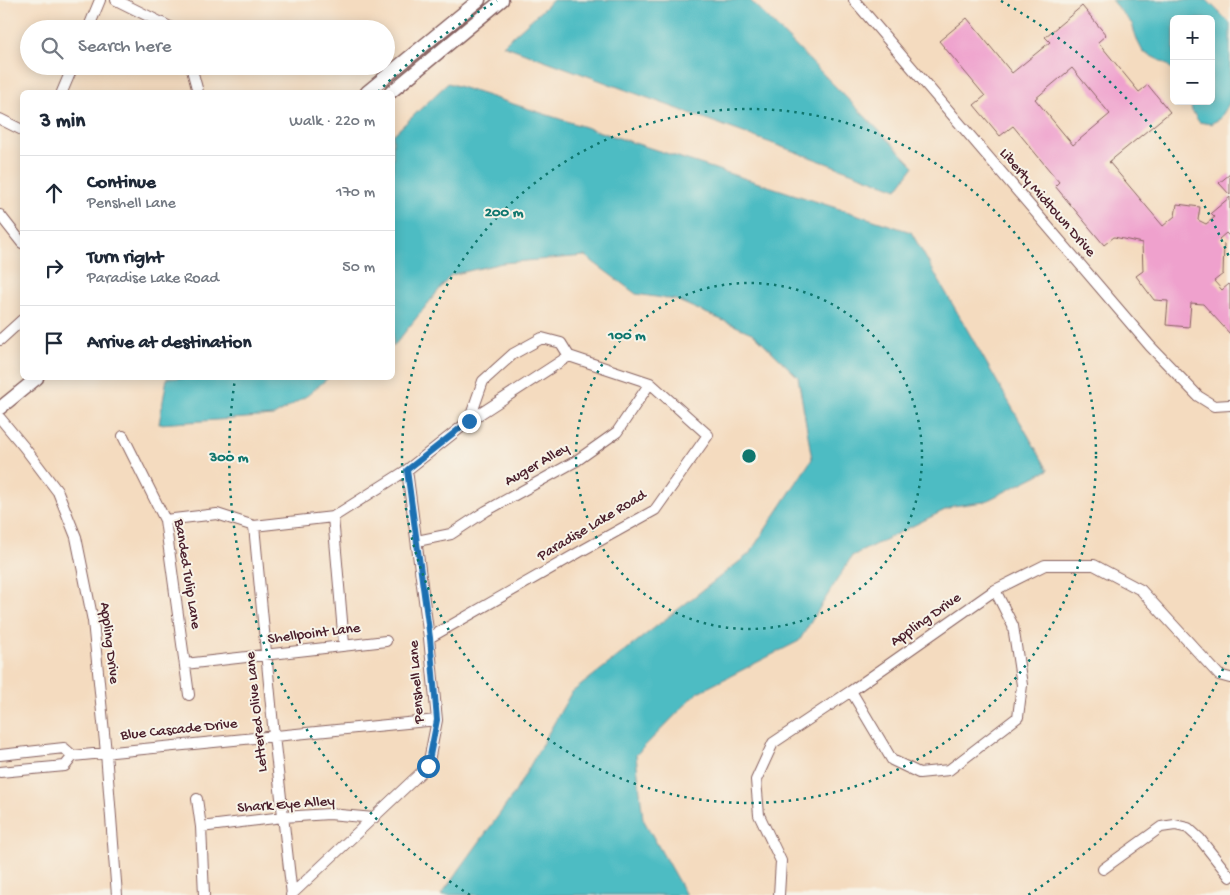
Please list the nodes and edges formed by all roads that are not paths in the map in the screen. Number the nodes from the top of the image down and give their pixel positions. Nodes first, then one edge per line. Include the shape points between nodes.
1 (100, 0) edge
2 (116, 0) edge
3 (479, 0) edge
4 (502, 0) edge
5 (854, 0) edge
6 (92, 20) edge
7 (156, 20) edge
8 (395, 69) edge
9 (69, 75) edge
10 (193, 75) edge
11 (388, 75) edge
12 (63, 90) edge
13 (197, 90) edge
14 (369, 90) edge
15 (393, 90) edge
16 (0, 119) edge
17 (20, 129) edge
18 (0, 215) edge
19 (20, 240) edge
20 (20, 322) edge
21 (0, 340) edge
22 (569, 356) junction
23 (35, 380) edge
24 (650, 383) junction
25 (1230, 405) edge
26 (0, 408) edge
27 (0, 418) edge
28 (469, 421) junction
29 (123, 436) dead end
30 (407, 470) junction
31 (333, 517) junction
32 (165, 520) junction
33 (254, 526) junction
34 (416, 541) junction
35 (995, 590) junction
36 (430, 638) junction
37 (386, 641) dead end
38 (344, 644) junction
39 (266, 655) junction
40 (185, 664) junction
41 (1230, 678) edge
42 (851, 691) junction
43 (189, 695) dead end
44 (437, 720) junction
45 (274, 736) junction
46 (106, 753) junction
47 (0, 755) edge
48 (73, 756) junction
49 (0, 772) edge
50 (197, 798) dead end
51 (283, 817) junction
52 (374, 818) junction
53 (201, 827) junction
54 (1103, 869) dead end
55 (1230, 877) edge
56 (117, 895) edge
57 (204, 895) edge
58 (292, 895) edge
59 (779, 895) edge

1 - 6 street
2 - 7 street
3 - 8 street
4 - 15 street
5 - 25 street, Liberty Midtown Drive via 1155,351 1198,396 1214,406
9 - 12 street
10 - 13 street
11 - 14 street
16 - 17 street
18 - 19 street
20 - 21 street
22 - 24 street, Paradise Lake Road
22 - 28 street
22 - 28 street, Paradise Lake Road via 561,343 542,338 513,354 483,381
23 - 26 street
24 - 34 street, Auger Alley via 617,432 576,462 451,534
24 - 36 street, Paradise Lake Road via 708,435 655,510
27 - 46 street, Appling Drive via 58,492 76,537 93,621
28 - 30 street
29 - 32 street, Banded Tulip Lane
30 - 31 street
30 - 34 street, Penshell Lane
31 - 33 street
31 - 38 street
32 - 33 street via 217,514
32 - 40 street, Banded Tulip Lane
33 - 39 street, Lettered Olive Lane
34 - 36 street, Penshell Lane
35 - 41 street, Appling Drive via 1045,565 1094,565 1141,590 1219,675
35 - 42 street, Appling Drive
35 - 42 street via 1013,626 1022,685 1018,717 950,770 919,773 892,760
36 - 44 street, Penshell Lane
37 - 38 street, Shellpoint Lane
38 - 39 street, Shellpoint Lane
39 - 40 street, Shellpoint Lane
39 - 45 street, Lettered Olive Lane
40 - 43 street, Banded Tulip Lane
42 - 59 street, Appling Drive via 772,743 756,780 759,815 781,861
44 - 45 street, Blue Cascade Drive
44 - 52 street, Penshell Lane via 428,766
45 - 46 street, Blue Cascade Drive
45 - 51 street, Lettered Olive Lane
46 - 48 street, Blue Cascade Drive
46 - 56 street, Appling Drive
47 - 48 street, Blue Cascade Drive via 64,748
48 - 49 street, Blue Cascade Drive via 65,766
50 - 53 street
51 - 52 street, Shark Eye Alley via 329,814
51 - 53 street, Shark Eye Alley
51 - 58 street, Lettered Olive Lane
52 - 58 street, Penshell Lane
53 - 57 street
54 - 55 street via 1161,827 1176,825 1188,828 1200,839

